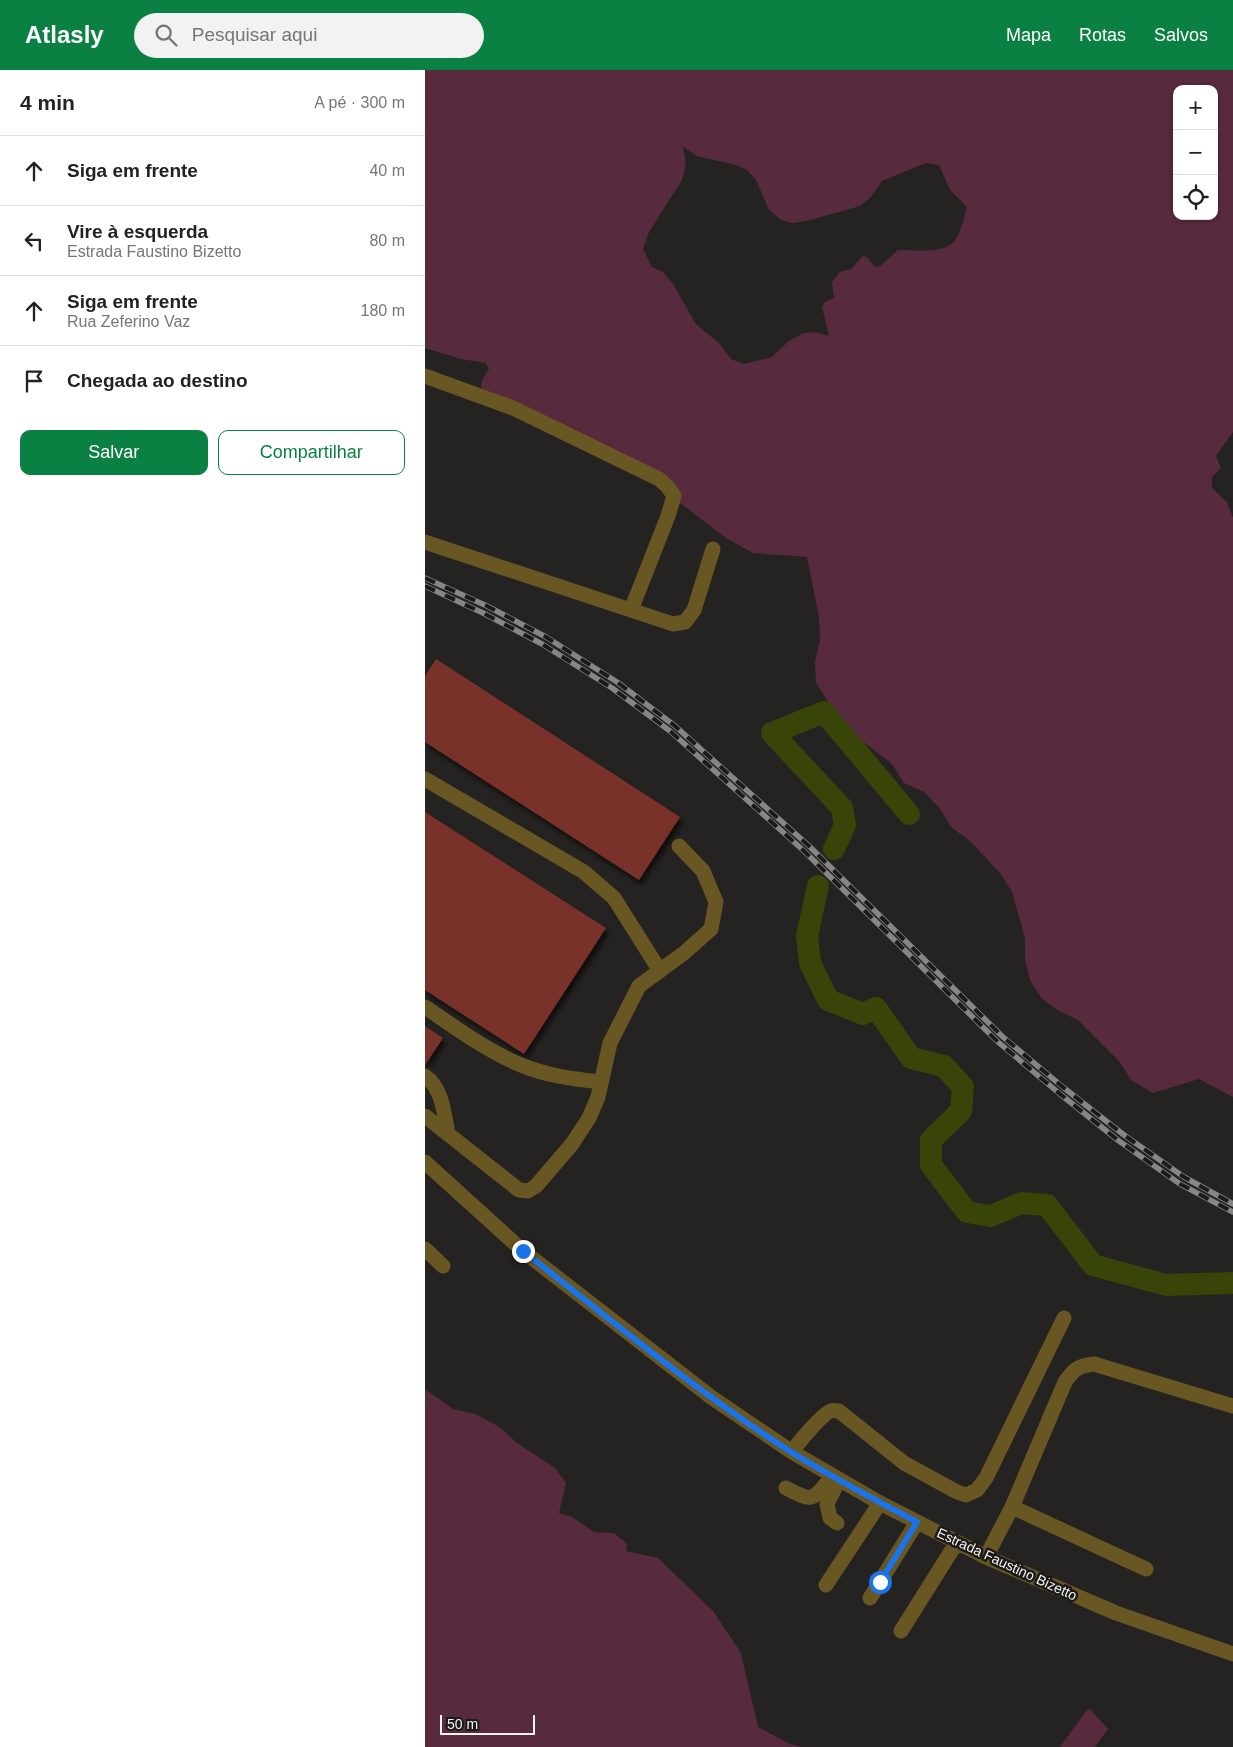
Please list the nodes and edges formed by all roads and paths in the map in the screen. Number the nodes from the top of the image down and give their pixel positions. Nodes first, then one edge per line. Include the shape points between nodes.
1 (425, 376) edge
2 (425, 542) edge
3 (713, 549) dead end
4 (631, 610) junction
5 (425, 779) edge
6 (679, 846) dead end
7 (661, 971) junction
8 (425, 1007) edge
9 (425, 1076) edge
10 (601, 1082) junction
11 (425, 1116) edge
12 (448, 1134) junction
13 (425, 1162) edge
14 (425, 1249) edge
15 (443, 1266) dead end
16 (1064, 1318) dead end
17 (1233, 1406) edge
18 (791, 1452) junction
19 (836, 1478) junction
20 (786, 1488) dead end
21 (880, 1503) junction
22 (1012, 1507) junction
23 (917, 1522) junction
24 (837, 1524) dead end
25 (957, 1542) junction
26 (986, 1557) junction
27 (1146, 1569) dead end
28 (825, 1585) dead end
29 (870, 1598) dead end
30 (901, 1632) dead end
31 (1233, 1654) edge

1 - 4 street via 513,408 659,479 668,487 674,496 668,516
2 - 4 street
3 - 4 street via 694,610 685,622 673,624
5 - 7 street via 584,872 614,898
6 - 7 street via 703,871 717,902 711,929
7 - 10 street via 639,986 610,1044
8 - 10 street via 496,1054 523,1066 563,1077
9 - 12 street via 437,1088
10 - 12 street via 589,1118 572,1144 537,1186 528,1191 519,1190
11 - 12 street
13 - 18 street, Estrada Faustino Bizetto via 523,1251 711,1397
14 - 15 street
16 - 18 street via 987,1478 977,1490 966,1495 957,1492 904,1463 839,1411 825,1414
17 - 22 street via 1094,1364 1081,1366 1065,1382
18 - 19 street, Estrada Faustino Bizetto
19 - 20 street via 809,1498
19 - 21 street, Estrada Faustino Bizetto
19 - 24 street via 827,1504 829,1518
21 - 23 street, Estrada Faustino Bizetto
21 - 28 street
22 - 26 street
22 - 27 street
23 - 25 street, Estrada Faustino Bizetto
23 - 29 street
25 - 26 street, Estrada Faustino Bizetto
25 - 30 street
26 - 31 street, Estrada Faustino Bizetto via 1117,1612

